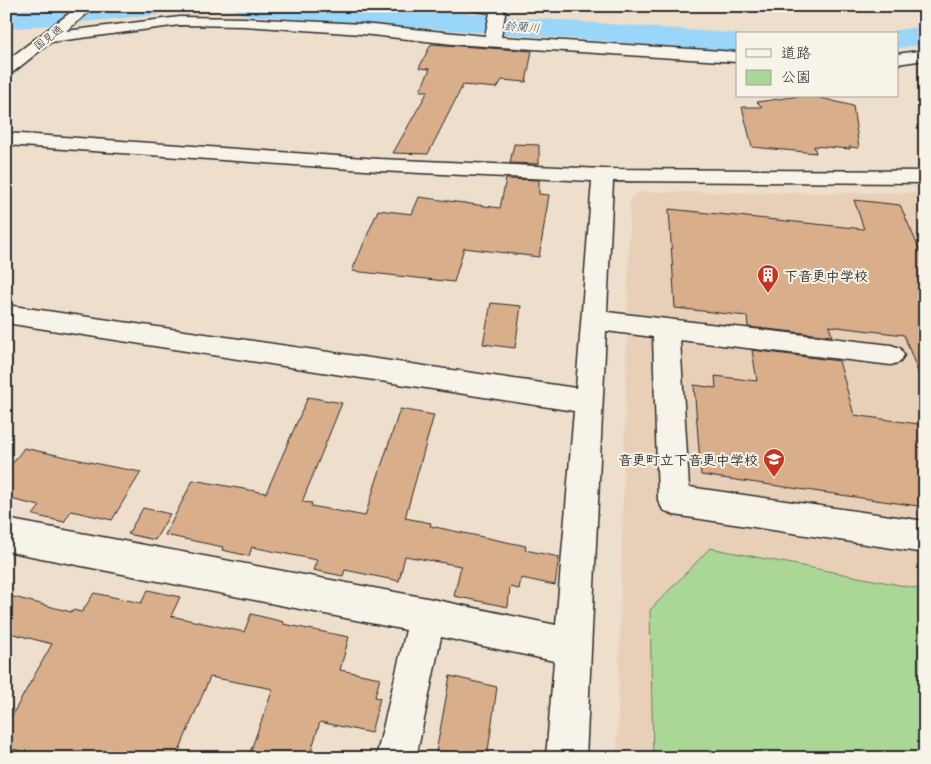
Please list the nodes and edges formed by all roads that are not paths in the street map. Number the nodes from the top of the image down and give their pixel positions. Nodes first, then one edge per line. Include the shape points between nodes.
1 (90, 6) edge
2 (471, 6) edge
3 (493, 37) junction
4 (46, 38) junction
5 (925, 55) edge
6 (736, 57) edge
7 (898, 59) edge
8 (6, 69) edge
9 (6, 139) edge
10 (603, 175) junction
11 (925, 177) edge
12 (6, 314) edge
13 (594, 320) junction
14 (666, 329) junction
15 (891, 355) dead end
16 (590, 402) junction
17 (6, 534) edge
18 (925, 537) edge
19 (427, 616) junction
20 (574, 648) junction
21 (396, 758) edge
22 (566, 758) edge

1 - 4 street, 国見通
2 - 3 street via 496,9 498,14
3 - 4 street via 180,21
3 - 6 street
4 - 8 street, 国見通
5 - 7 street
9 - 10 street via 379,165
10 - 11 street
10 - 13 street
12 - 16 street
13 - 14 street
13 - 16 street
14 - 15 street
14 - 18 street via 674,500
16 - 20 street
17 - 19 street
19 - 20 street
19 - 21 street
20 - 22 street

